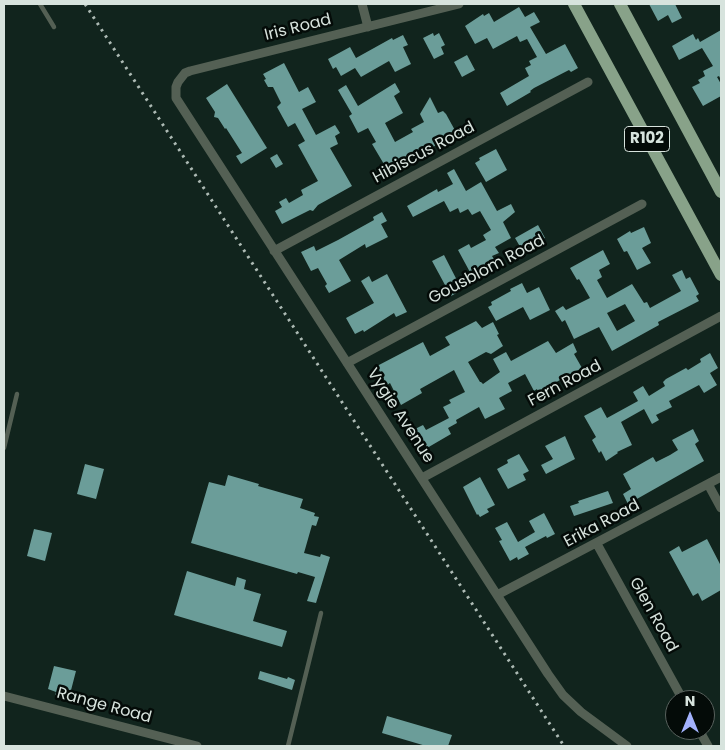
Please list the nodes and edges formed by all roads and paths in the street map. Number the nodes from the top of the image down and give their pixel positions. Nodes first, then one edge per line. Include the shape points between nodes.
1 (40, 4) edge
2 (362, 4) edge
3 (459, 4) edge
4 (574, 4) edge
5 (620, 4) edge
6 (54, 27) dead end
7 (368, 27) junction
8 (178, 82) joint
9 (588, 82) dead end
10 (721, 192) edge
11 (642, 204) dead end
12 (274, 250) junction
13 (721, 275) edge
14 (721, 316) edge
15 (347, 363) junction
16 (17, 394) dead end
17 (4, 448) edge
18 (721, 477) edge
19 (422, 478) junction
20 (708, 484) junction
21 (721, 508) edge
22 (597, 544) junction
23 (497, 596) junction
24 (321, 613) dead end
25 (677, 690) edge
26 (4, 696) edge
27 (197, 746) edge
28 (288, 746) edge
29 (627, 746) edge

1 - 6 lane
2 - 7 street
3 - 7 street, Iris Road
4 - 13 main road, R102
5 - 10 main road, R102
7 - 8 street, Iris Road via 190,71
8 - 12 street, Vygie Avenue via 175,93 178,103
9 - 12 street, Hibiscus Road
11 - 15 street, Gousblom Road
12 - 15 street, Vygie Avenue
14 - 19 street, Fern Road
15 - 19 street, Vygie Avenue
16 - 17 lane
18 - 20 street, Erika Road
19 - 23 street, Vygie Avenue
20 - 21 street
20 - 22 street, Erika Road
22 - 23 street, Erika Road
22 - 25 street, Glen Road
23 - 29 street, Vygie Avenue via 563,695
24 - 28 lane
26 - 27 street, Range Road

